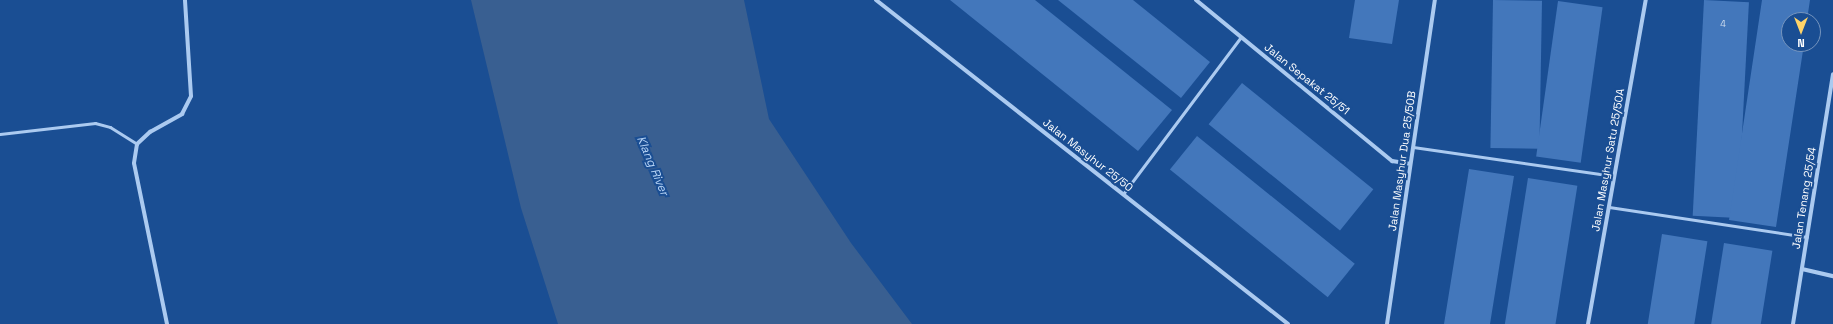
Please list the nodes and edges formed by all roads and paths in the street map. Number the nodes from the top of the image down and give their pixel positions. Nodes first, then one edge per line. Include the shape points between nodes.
1 (185, 0) edge
2 (876, 0) edge
3 (1196, 0) edge
4 (1435, 0) edge
5 (1646, 0) edge
6 (1241, 37) junction
7 (1833, 74) edge
8 (0, 134) edge
9 (137, 144) junction
10 (1413, 147) junction
11 (1410, 164) junction
12 (1614, 176) junction
13 (1123, 194) junction
14 (1609, 207) junction
15 (1807, 238) junction
16 (1802, 269) junction
17 (1833, 276) edge
18 (167, 324) edge
19 (1288, 324) edge
20 (1387, 324) edge
21 (1588, 324) edge
22 (1793, 324) edge

1 - 9 street via 191,96 182,114 150,132
2 - 13 street, Jalan Masyhur 25/50
3 - 6 street, Jalan Sepakat 25/51
4 - 10 street, Jalan Masyhur Dua 25/50B
5 - 12 street, Jalan Masyhur Satu 25/50A
6 - 11 street, Jalan Sepakat 25/51 via 1392,161
6 - 13 lane
7 - 15 street, Jalan Tenang 25/54
8 - 9 lane via 95,123 110,127
9 - 18 street via 134,163
10 - 11 street, Jalan Masyhur Dua 25/50B
10 - 12 lane
11 - 20 street, Jalan Masyhur Dua 25/50B
12 - 14 street, Jalan Masyhur Satu 25/50A
13 - 19 street, Jalan Masyhur 25/50
14 - 15 lane
14 - 21 street, Jalan Masyhur Satu 25/50A
15 - 16 street, Jalan Tenang 25/54
16 - 17 street
16 - 22 street, Jalan Tenang 25/54

